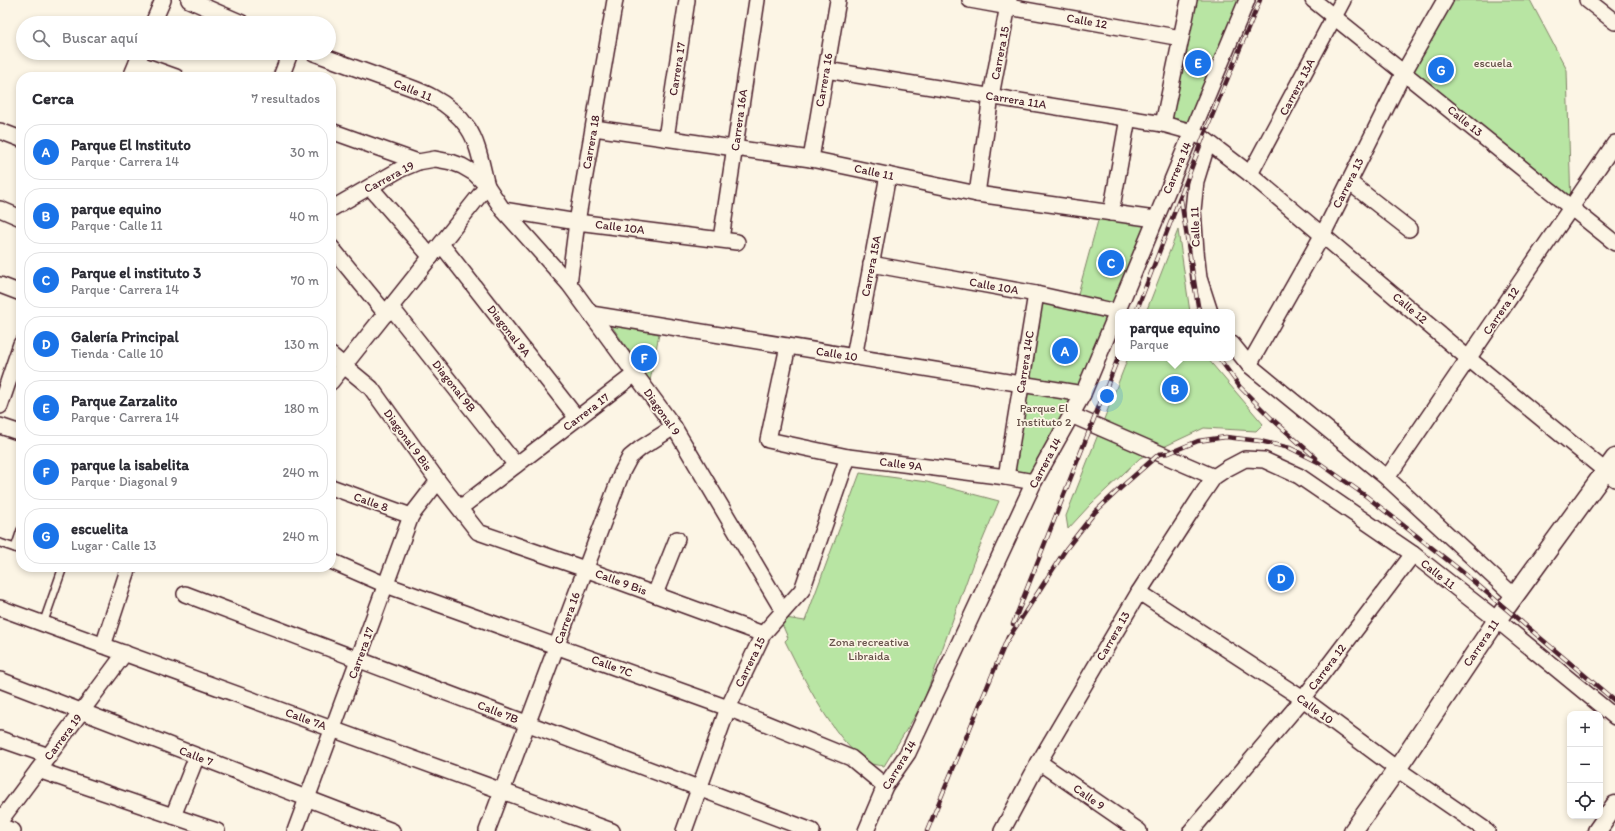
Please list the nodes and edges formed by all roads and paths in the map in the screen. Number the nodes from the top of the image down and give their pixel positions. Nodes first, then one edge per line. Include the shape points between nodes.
1 (163, 0) edge
2 (189, 0) edge
3 (615, 0) edge
4 (687, 0) edge
5 (757, 0) edge
6 (838, 0) edge
7 (970, 0) edge
8 (1189, 0) edge
9 (1247, 0) edge
10 (1313, 0) edge
11 (1343, 0) edge
12 (1445, 0) edge
13 (1587, 0) edge
14 (1009, 4) edge
15 (156, 16) edge
16 (226, 16) edge
17 (1334, 17) junction
18 (1615, 22) edge
19 (1181, 38) junction
20 (287, 60) edge
21 (334, 60) edge
22 (136, 64) edge
23 (826, 70) junction
24 (161, 72) edge
25 (283, 72) edge
26 (1404, 72) junction
27 (991, 96) junction
28 (1128, 118) junction
29 (1163, 124) junction
30 (594, 128) junction
31 (0, 131) edge
32 (336, 133) edge
33 (16, 137) edge
34 (1201, 137) junction
35 (666, 138) junction
36 (1615, 142) edge
37 (735, 148) junction
38 (811, 159) junction
39 (418, 162) junction
40 (451, 162) joint
41 (1250, 174) junction
42 (888, 175) junction
43 (1349, 182) junction
44 (370, 186) junction
45 (487, 186) junction
46 (977, 194) junction
47 (336, 202) edge
48 (1571, 207) junction
49 (0, 209) edge
50 (503, 210) junction
51 (1111, 213) junction
52 (16, 216) edge
53 (1155, 219) junction
54 (577, 222) junction
55 (1409, 229) dead end
56 (1323, 234) junction
57 (721, 239) junction
58 (736, 242) dead end
59 (1615, 243) edge
60 (441, 244) junction
61 (336, 252) edge
62 (431, 257) junction
63 (871, 264) junction
64 (569, 284) junction
65 (0, 285) edge
66 (16, 291) edge
67 (1036, 294) junction
68 (1118, 309) edge
69 (1209, 309) edge
70 (389, 310) junction
71 (1115, 312) edge
72 (591, 314) junction
73 (1115, 317) edge
74 (788, 346) junction
75 (1235, 348) edge
76 (854, 357) junction
77 (1469, 358) junction
78 (336, 359) edge
79 (1250, 365) junction
80 (344, 366) junction
81 (16, 373) edge
82 (635, 374) junction
83 (336, 376) edge
84 (1022, 384) junction
85 (1083, 394) junction
86 (0, 406) edge
87 (1071, 415) junction
88 (577, 418) junction
89 (0, 426) edge
90 (674, 427) junction
91 (16, 431) edge
92 (848, 457) junction
93 (1245, 459) joint
94 (516, 465) junction
95 (1612, 470) edge
96 (1006, 477) junction
97 (1214, 478) junction
98 (1387, 478) junction
99 (438, 481) junction
100 (1034, 482) junction
101 (336, 489) edge
102 (460, 508) junction
103 (411, 516) junction
104 (478, 532) joint
105 (678, 539) dead end
106 (0, 543) edge
107 (16, 548) edge
108 (1413, 554) junction
109 (336, 563) edge
110 (585, 569) junction
111 (61, 572) edge
112 (127, 572) edge
113 (386, 585) junction
114 (1139, 592) junction
115 (185, 594) dead end
116 (655, 594) junction
117 (1514, 596) junction
118 (0, 608) edge
119 (783, 611) junction
120 (1497, 620) junction
121 (43, 624) junction
122 (762, 634) junction
123 (103, 646) junction
124 (557, 646) junction
125 (125, 653) junction
126 (358, 660) junction
127 (0, 680) edge
128 (1303, 699) junction
129 (728, 708) junction
130 (82, 711) junction
131 (1615, 717) edge
132 (528, 724) junction
133 (333, 729) junction
134 (0, 740) edge
135 (49, 756) junction
136 (197, 756) junction
137 (1039, 762) junction
138 (1397, 769) junction
139 (38, 770) junction
140 (885, 786) junction
141 (699, 788) junction
142 (502, 791) junction
143 (307, 798) junction
144 (1615, 805) edge
145 (3, 813) edge
146 (173, 816) junction
147 (0, 826) edge
148 (12, 831) edge
149 (217, 831) edge
150 (295, 831) edge
151 (392, 831) edge
152 (487, 831) edge
153 (612, 831) edge
154 (684, 831) edge
155 (812, 831) edge
156 (866, 831) edge
157 (1002, 831) edge
158 (1139, 831) edge
159 (1191, 831) edge
160 (1353, 831) edge
161 (1487, 831) edge
162 (1596, 831) edge

1 - 15 street
2 - 16 street
3 - 30 street, Carrera 18
4 - 35 street, Carrera 17
5 - 37 street, Carrera 16A
6 - 23 street, Carrera 16
7 - 14 street, Calle 12
8 - 19 street
9 - 34 street, Carrera 14
10 - 17 street, Calle 13
11 - 17 street, Carrera 13A
12 - 26 street, Carrera 13
13 - 18 street
14 - 19 street, Calle 12
14 - 27 street, Carrera 15
17 - 26 street, Calle 13
17 - 41 street, Carrera 13A
19 - 29 street
20 - 25 street
21 - 45 street, Calle 11 via 426,93 446,105 469,129
22 - 24 street
23 - 27 street, Carrera 11A
23 - 38 street, Carrera 16
26 - 43 street, Carrera 13
26 - 48 street, Calle 13
27 - 28 street, Carrera 11A
27 - 46 street, Carrera 15
28 - 29 street, Carrera 11A
28 - 51 street
29 - 34 street, Carrera 11A
30 - 35 street, Calle 11
30 - 54 street, Carrera 18
31 - 33 street
32 - 39 street
34 - 41 street, Calle 12
34 - 53 street, Carrera 14
34 - 69 street, Calle 11 via 1193,210 1199,278
35 - 37 street, Calle 11
36 - 48 street, Carrera 12
37 - 38 street, Calle 11
37 - 57 street, Carrera 16A
38 - 42 street, Calle 11
39 - 40 street, Carrera 19 via 435,159
39 - 44 street, Carrera 19
40 - 45 street, Diagonal 9 via 474,173
41 - 56 street, Calle 12
42 - 46 street, Calle 11
42 - 63 street, Carrera 15A
43 - 55 street
43 - 56 street, Carrera 13
44 - 47 street, Carrera 19
44 - 62 street
45 - 50 street, Diagonal 9
45 - 60 street
46 - 51 street, Calle 11
48 - 59 street, Calle 13
48 - 77 street, Carrera 12
49 - 52 street
50 - 54 street, Calle 10A
50 - 64 street, Diagonal 9
51 - 53 street, Calle 11
53 - 68 street, Carrera 14
54 - 57 street, Calle 10A
54 - 64 street, Carrera 18
56 - 77 street, Calle 12
56 - 79 street, Carrera 13
57 - 58 street, Calle 10A
60 - 62 street
60 - 88 street, Diagonal 9A
61 - 70 street, Diagonal 9B
62 - 70 street
63 - 67 street, Calle 10A
63 - 76 street, Carrera 15A
64 - 72 street, Diagonal 9
65 - 66 street
67 - 71 street, Calle 10A
67 - 84 street, Carrera 14C
70 - 80 street
70 - 94 street, Diagonal 9B
72 - 74 street, Calle 10
72 - 82 street, Diagonal 9
73 - 85 street, Carrera 14
74 - 76 street, Calle 10
74 - 92 street, Calle 9A via 768,440
75 - 79 street
76 - 84 street, Calle 10
77 - 95 street, Calle 12
77 - 98 street, Carrera 12
78 - 80 street, Diagonal 9 Bis
79 - 98 street
80 - 83 street
80 - 99 street, Diagonal 9 Bis via 371,388
81 - 86 street
82 - 88 street, Carrera 17
82 - 90 street, Diagonal 9
84 - 85 street, Calle 10
84 - 96 street, Carrera 14C
85 - 87 street, Carrera 14
87 - 97 street
87 - 100 street, Carrera 14
88 - 94 street, Carrera 17
89 - 91 street
90 - 110 street, Carrera 16 via 630,457
90 - 119 street, Diagonal 9
92 - 96 street, Calle 9A
92 - 119 street, Carrera 15 via 802,590
93 - 97 street, Carrera 13
93 - 108 street, Calle 11 via 1264,460 1299,476
94 - 102 street, Carrera 17
95 - 117 street, Carrera 11
96 - 100 street, Calle 9A
97 - 114 street, Carrera 13
98 - 117 street
99 - 102 street, Diagonal 9 Bis
99 - 103 street, Carrera 17
100 - 140 street, Carrera 14 via 908,753
101 - 103 street, Calle 8
102 - 104 street, Diagonal 9 Bis
103 - 113 street, Carrera 17
104 - 110 street, Calle 9 Bis
105 - 116 street
106 - 107 lane
108 - 120 street, Calle 11
108 - 128 street, Carrera 12
109 - 113 street, Calle 7C
110 - 116 street, Calle 9 Bis
110 - 124 street, Carrera 16
111 - 121 lane
112 - 123 street
113 - 124 street, Calle 7C
113 - 126 street, Carrera 17
114 - 128 street, Calle 10
114 - 137 street, Carrera 13
115 - 126 street, Calle 7B
116 - 122 street, Calle 9 Bis
117 - 120 street, Carrera 11
118 - 121 street, Calle 7A
119 - 122 street, Carrera 15
120 - 131 street, Calle 11
120 - 138 street, Carrera 11
121 - 123 street, Calle 7A
122 - 129 street, Carrera 15
123 - 125 street, Calle 7A
124 - 129 street, Calle 7C
124 - 132 street, Carrera 16
125 - 130 street, Carrera 19
125 - 133 street, Calle 7A
126 - 132 street, Calle 7B
126 - 133 street, Carrera 17
127 - 130 street, Calle 7
128 - 138 street, Calle 10
128 - 159 street, Carrera 12
129 - 140 street, Calle 7C via 851,758
129 - 141 street, Carrera 15
130 - 135 street, Carrera 19
130 - 136 street, Calle 7
132 - 141 street, Calle 7B
132 - 142 street, Carrera 16
133 - 142 street, Calle 7A
133 - 143 street, Carrera 17
134 - 135 street
135 - 139 street, Carrera 19
136 - 143 street, Calle 7
136 - 146 street
137 - 157 street, Carrera 13
137 - 158 street, Calle 9
138 - 160 street, Carrera 11
138 - 161 street, Calle 10
139 - 145 street, Carrera 19
139 - 146 street
140 - 156 street, Carrera 14
141 - 154 street, Carrera 15
141 - 155 street, Calle 7B
142 - 152 street, Carrera 16
142 - 153 street, Calle 7A
143 - 150 street, Carrera 17
143 - 151 street, Calle 7
144 - 162 street
146 - 149 street
147 - 148 street

